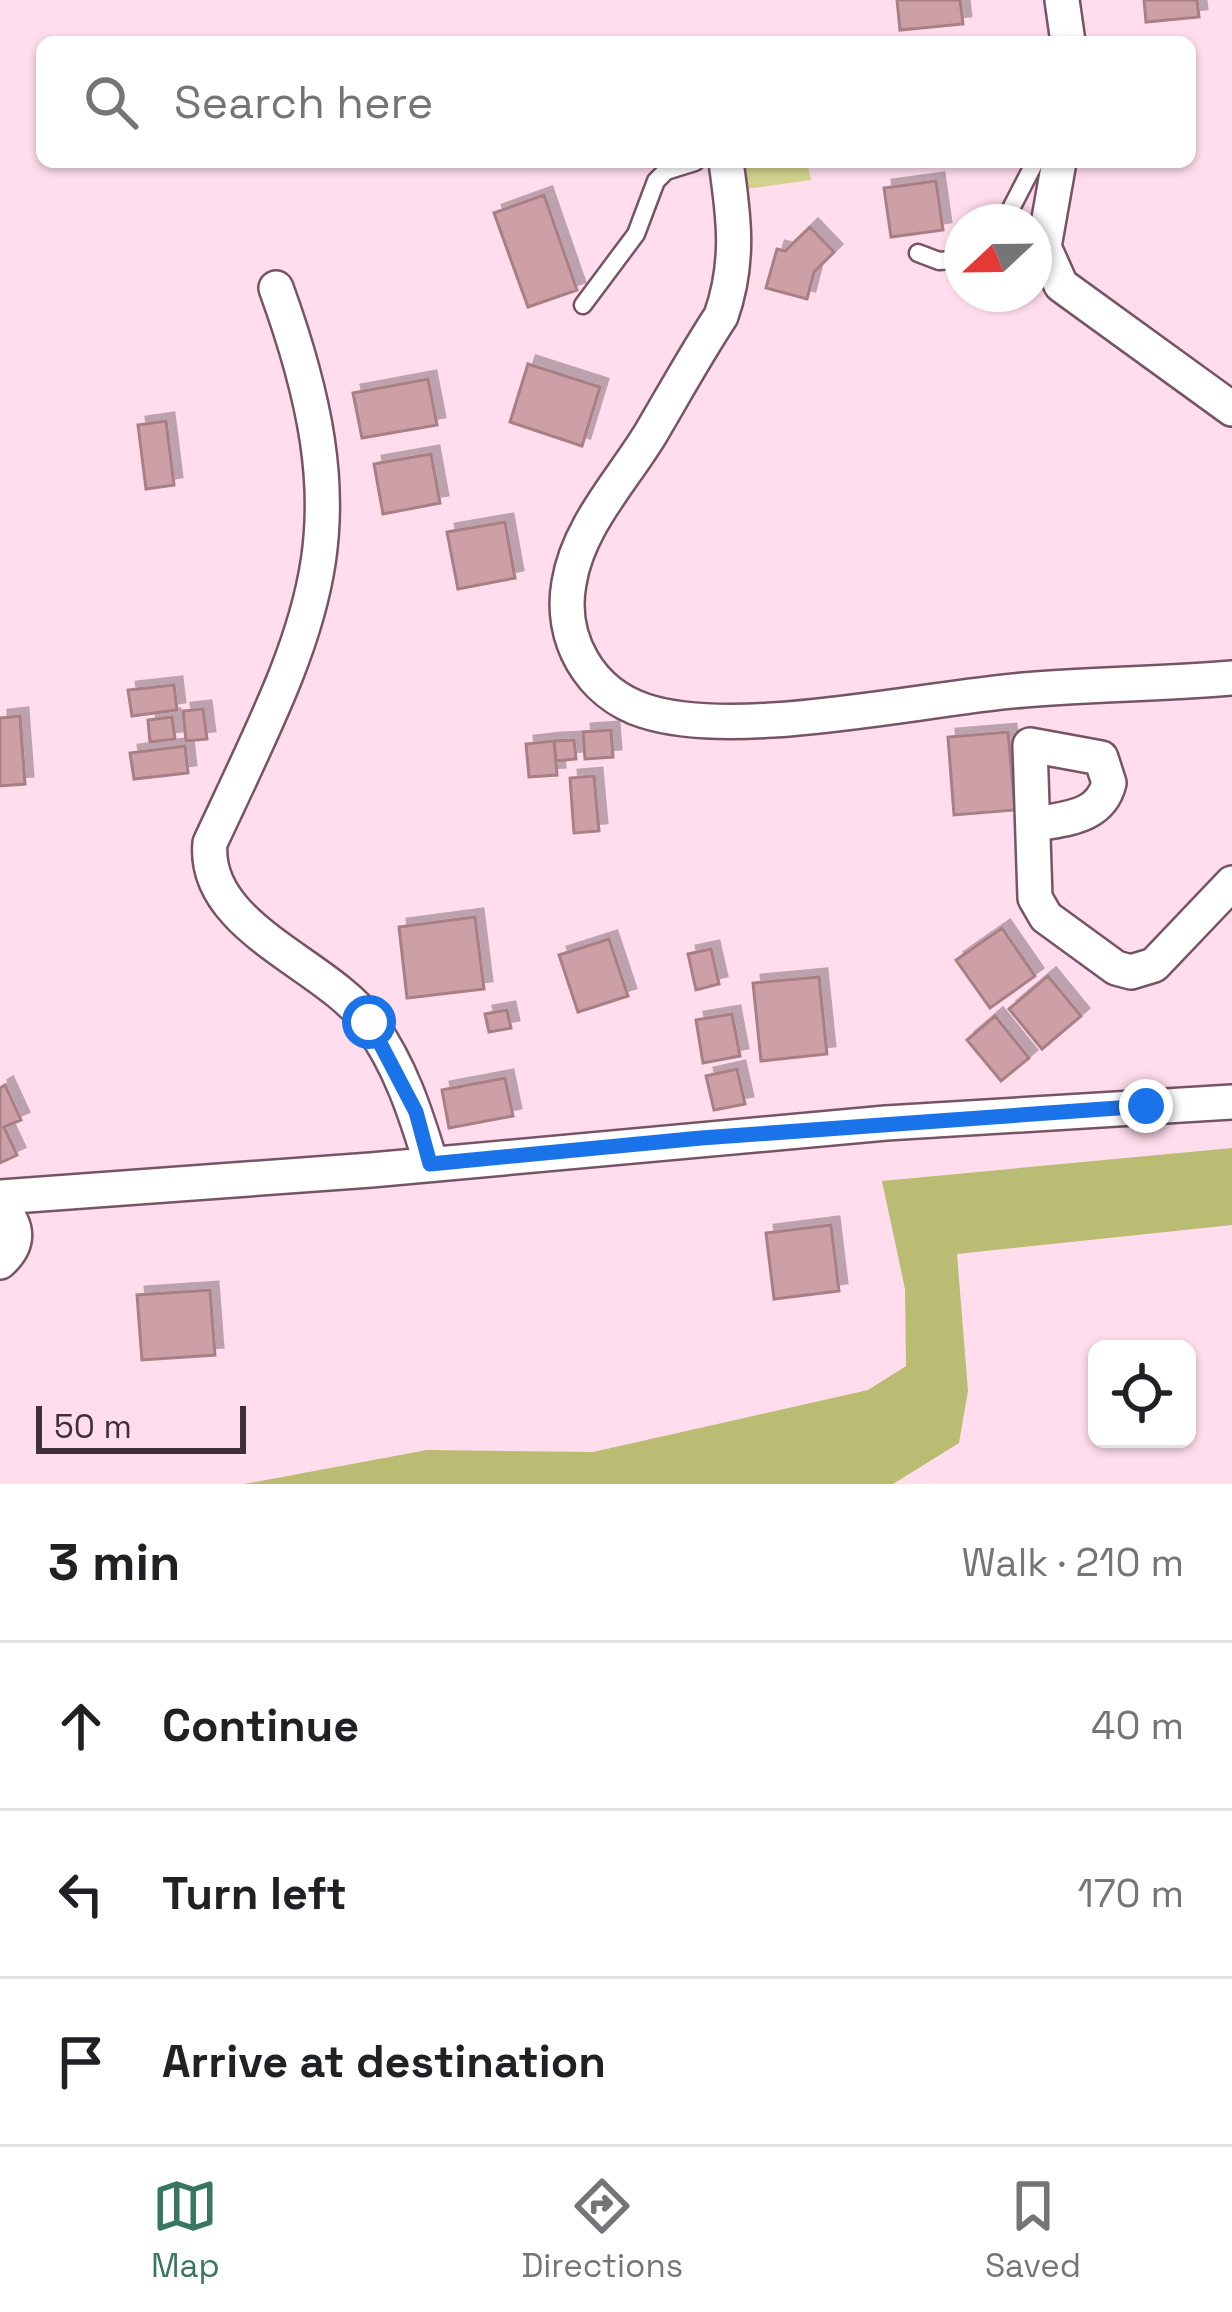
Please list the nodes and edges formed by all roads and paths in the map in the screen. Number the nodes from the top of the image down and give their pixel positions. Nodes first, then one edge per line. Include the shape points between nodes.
1 (1062, 0) edge
2 (1066, 36) edge
3 (676, 168) edge
4 (727, 168) edge
5 (1032, 168) edge
6 (1058, 168) edge
7 (1013, 204) edge
8 (918, 253) dead end
9 (944, 261) edge
10 (276, 288) dead end
11 (583, 304) dead end
12 (1232, 409) edge
13 (1232, 678) edge
14 (1033, 824) dead end
15 (1232, 883) edge
16 (1232, 1102) edge
17 (430, 1164) junction
18 (0, 1197) edge
19 (0, 1207) edge
20 (0, 1262) edge

1 - 2 street
3 - 11 lane via 656,182 636,233
4 - 13 street via 736,239 721,316 573,562 570,635 603,687 640,710 697,719
5 - 7 lane
6 - 12 street via 1044,247 1061,286
8 - 9 lane
10 - 17 street via 321,446 319,564 293,665 208,860 240,915 342,991 369,1022 416,1112
14 - 15 street via 1042,912 1116,968 1154,965
16 - 17 street via 908,1121
17 - 18 street
19 - 20 street via 15,1234

